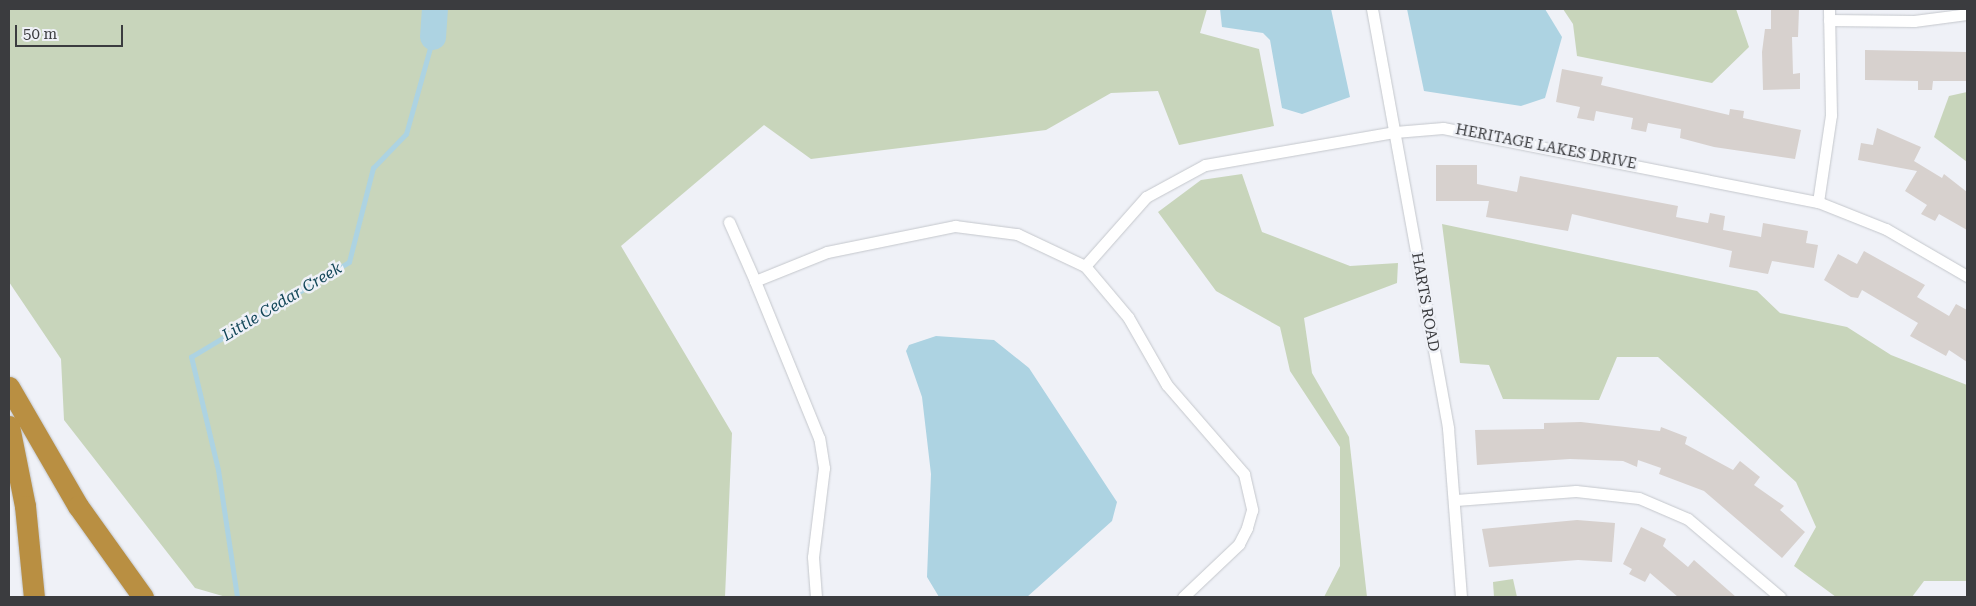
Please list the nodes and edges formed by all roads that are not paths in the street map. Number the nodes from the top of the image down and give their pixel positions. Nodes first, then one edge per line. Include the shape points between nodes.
1 (1372, 9) edge
2 (1829, 14) edge
3 (1967, 14) edge
4 (1394, 132) junction
5 (1818, 202) junction
6 (729, 222) dead end
7 (1084, 266) junction
8 (1967, 276) edge
9 (755, 281) junction
10 (9, 387) edge
11 (9, 426) edge
12 (1456, 500) junction
13 (34, 597) edge
14 (143, 597) edge
15 (816, 597) edge
16 (1183, 597) edge
17 (1461, 597) edge
18 (1780, 597) edge

1 - 4 street, HARTS ROAD
2 - 3 street via 1914,21
2 - 5 street via 1829,144
4 - 5 street, HERITAGE LAKES DRIVE via 1464,130
4 - 7 street, HERITAGE LAKES DRIVE via 1232,158 1176,178 1146,197
4 - 12 street, HARTS ROAD via 1448,428
5 - 8 street, HERITAGE LAKES DRIVE via 1886,229
6 - 9 street
7 - 9 street via 1017,234 954,226 827,252
7 - 16 street via 1128,317 1167,385 1244,474 1250,492 1252,510 1239,544
9 - 15 street via 811,414 824,468 813,557
10 - 14 highway via 78,506
11 - 13 highway via 25,506
12 - 17 street, HARTS ROAD
12 - 18 street via 1576,491 1639,498 1688,519

